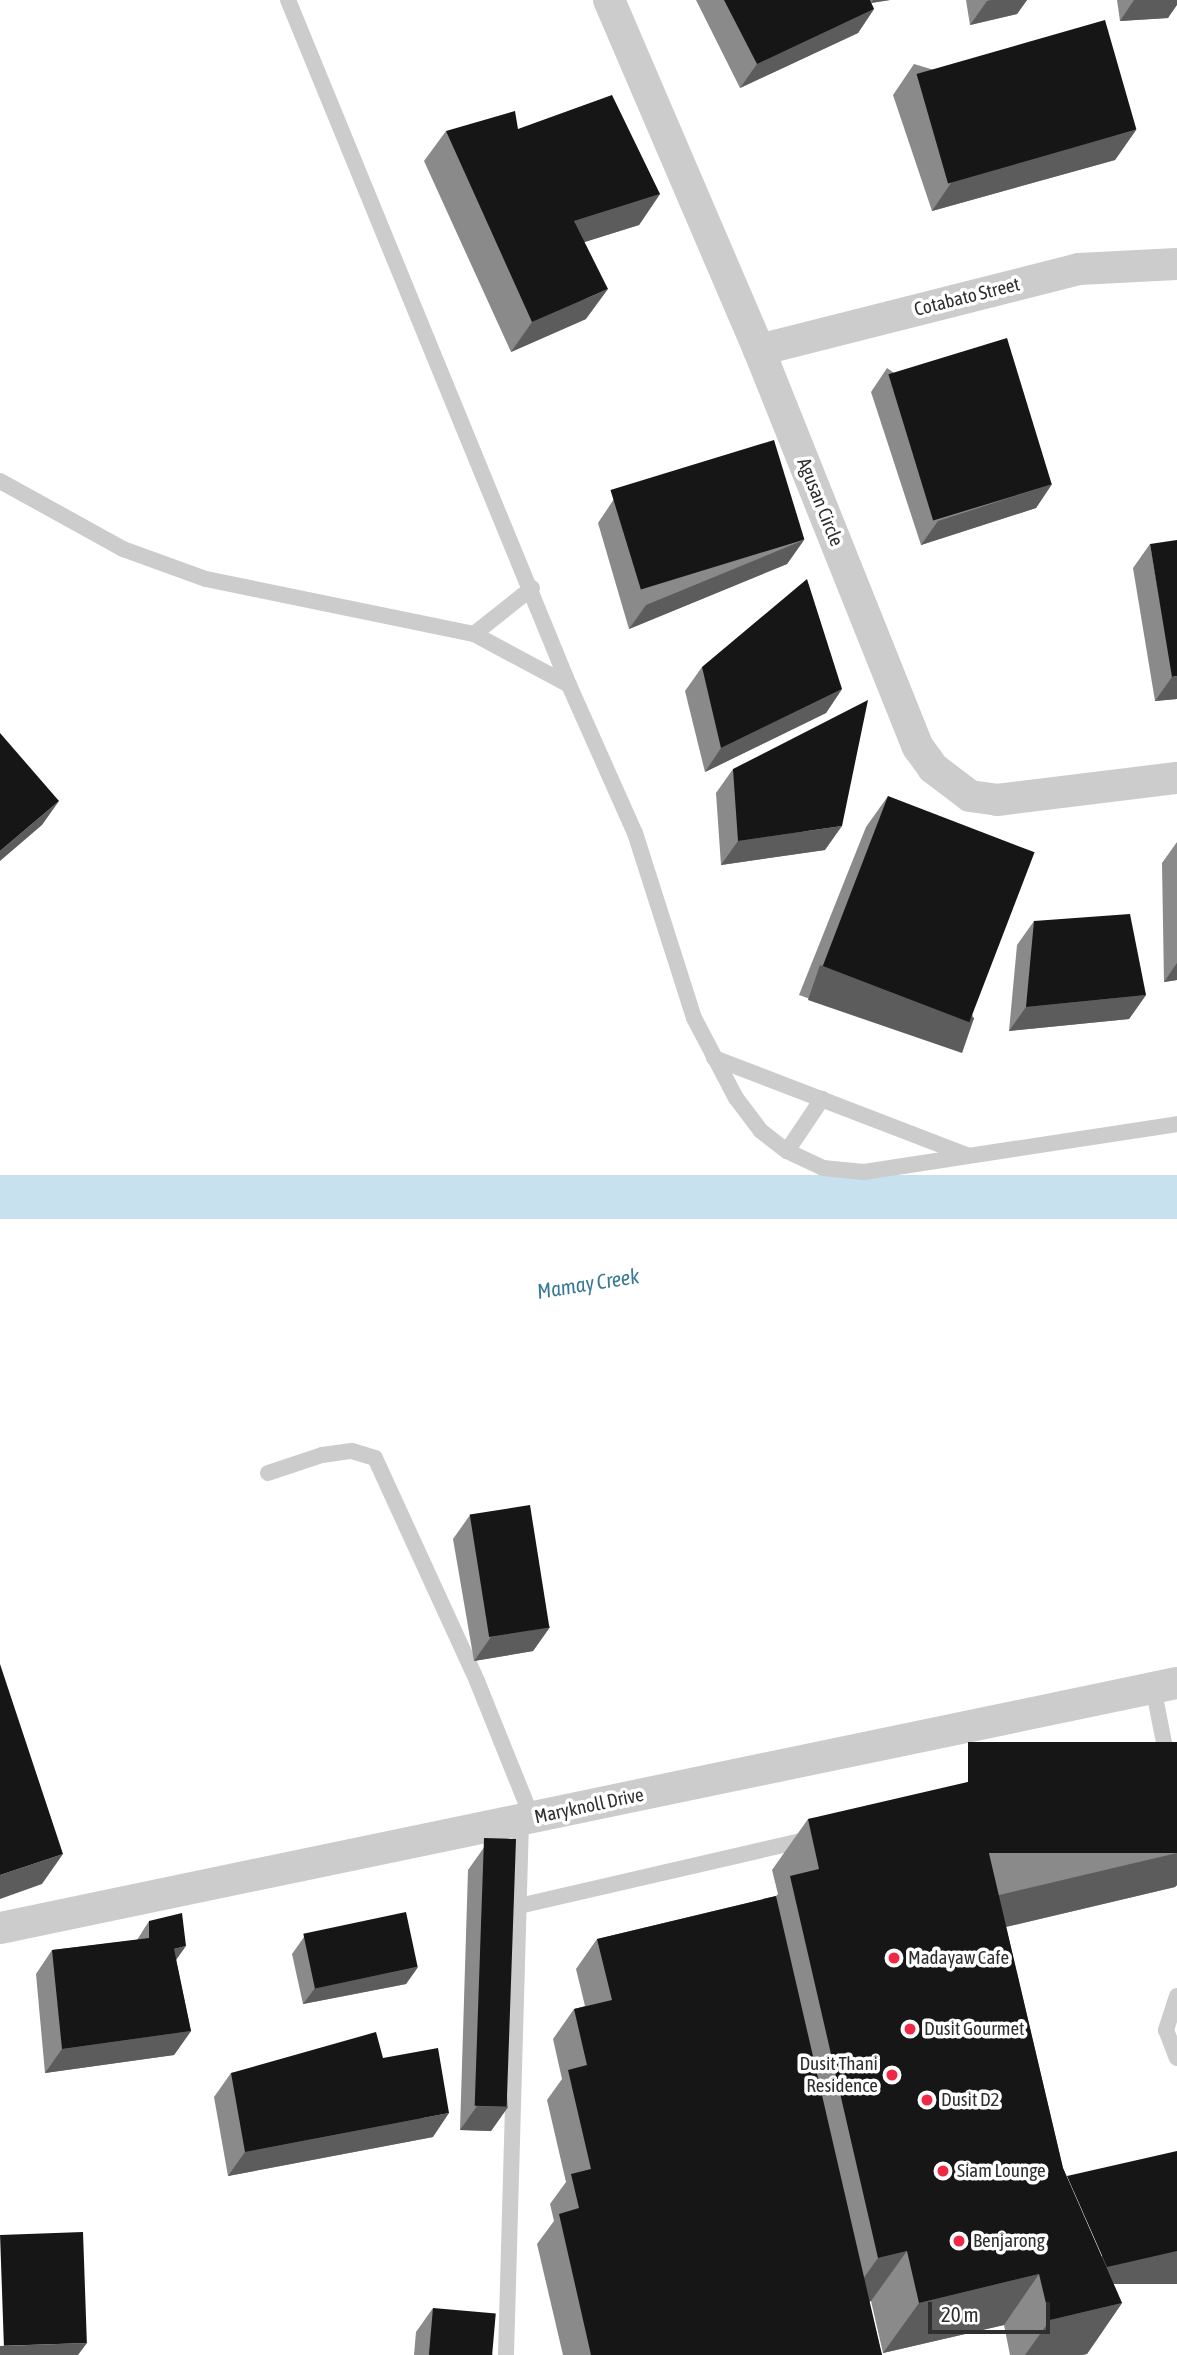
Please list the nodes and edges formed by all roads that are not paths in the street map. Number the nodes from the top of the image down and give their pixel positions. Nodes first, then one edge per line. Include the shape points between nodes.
1 (288, 0) edge
2 (609, 0) edge
3 (1177, 264) edge
4 (759, 350) junction
5 (0, 481) edge
6 (532, 588) junction
7 (474, 634) junction
8 (569, 685) junction
9 (1177, 778) edge
10 (715, 1058) junction
11 (822, 1099) junction
12 (1177, 1124) edge
13 (788, 1152) junction
14 (967, 1154) junction
15 (268, 1473) dead end
16 (1165, 1685) edge
17 (1172, 1783) edge
18 (527, 1819) junction
19 (829, 1834) edge
20 (519, 1906) junction
21 (0, 1928) edge
22 (1177, 1996) edge
23 (1177, 2059) edge
24 (506, 2355) edge

1 - 6 lane
2 - 4 street, Agusan Circle
3 - 4 street, Cotabato Street via 1079,269
4 - 9 street, Agusan Circle via 918,747 949,785 970,796 998,800
5 - 7 lane via 123,549 206,579
6 - 7 lane
6 - 8 lane
7 - 8 lane
8 - 10 lane via 639,844 678,972
10 - 11 lane
10 - 13 lane via 761,1131
11 - 13 lane
11 - 14 lane
12 - 14 lane
13 - 14 lane via 823,1168 864,1172
15 - 18 lane via 342,1452 375,1458 472,1670
16 - 17 lane via 1160,1758
16 - 18 street, Maryknoll Drive
18 - 20 lane
18 - 21 street, Maryknoll Drive
19 - 20 lane
20 - 24 lane
22 - 23 lane via 1166,2030

